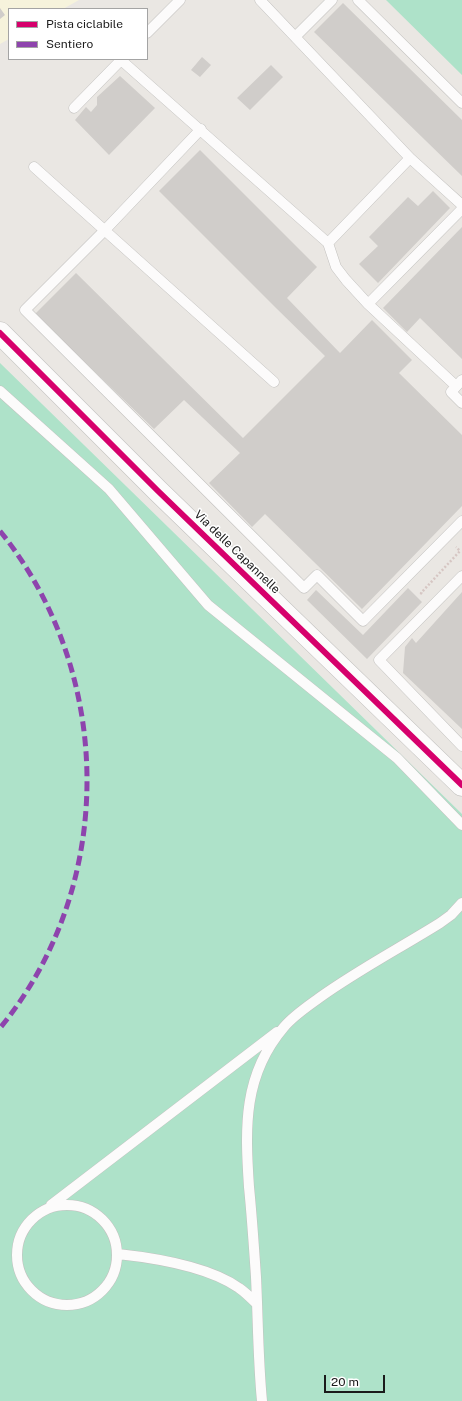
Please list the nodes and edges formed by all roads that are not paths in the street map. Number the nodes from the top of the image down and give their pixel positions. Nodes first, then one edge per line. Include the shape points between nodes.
1 (180, 0) edge
2 (260, 0) edge
3 (332, 0) edge
4 (358, 0) edge
5 (148, 32) edge
6 (295, 37) junction
7 (121, 60) edge
8 (462, 102) edge
9 (74, 108) dead end
10 (201, 129) junction
11 (410, 158) junction
12 (34, 167) dead end
13 (462, 206) edge
14 (462, 209) edge
15 (105, 230) junction
16 (328, 243) junction
17 (368, 304) junction
18 (0, 333) edge
19 (274, 382) dead end
20 (459, 383) edge
21 (0, 391) edge
22 (462, 403) edge
23 (462, 521) edge
24 (462, 576) edge
25 (462, 746) edge
26 (462, 784) edge
27 (462, 825) edge
28 (462, 903) edge
29 (285, 1026) junction
30 (47, 1208) junction
31 (118, 1254) junction
32 (257, 1304) junction
33 (262, 1401) edge

1 - 5 lane
2 - 6 lane
3 - 6 lane
4 - 8 lane
6 - 11 lane
7 - 9 lane
7 - 10 lane
10 - 15 lane
10 - 16 lane
11 - 13 lane
11 - 16 lane
12 - 15 lane
14 - 17 lane
15 - 19 lane
15 - 23 lane via 25,310 304,588 317,574 363,621
16 - 17 lane via 339,271
17 - 20 lane
18 - 26 street, Via delle Capannelle via 158,491
20 - 22 lane via 451,392
21 - 27 lane via 109,489 208,605 397,758
24 - 25 lane via 379,660
28 - 29 lane via 451,915 334,988
29 - 30 lane
29 - 32 lane via 259,1067 251,1091 247,1118
30 - 31 lane via 63,1204 79,1205 95,1212 107,1223 115,1238
30 - 31 lane via 32,1218 22,1231 17,1247 17,1264 23,1280 34,1294 48,1302 65,1306 82,1304 96,1297 108,1285 116,1270
31 - 32 lane via 156,1259 205,1272 239,1288
32 - 33 lane

